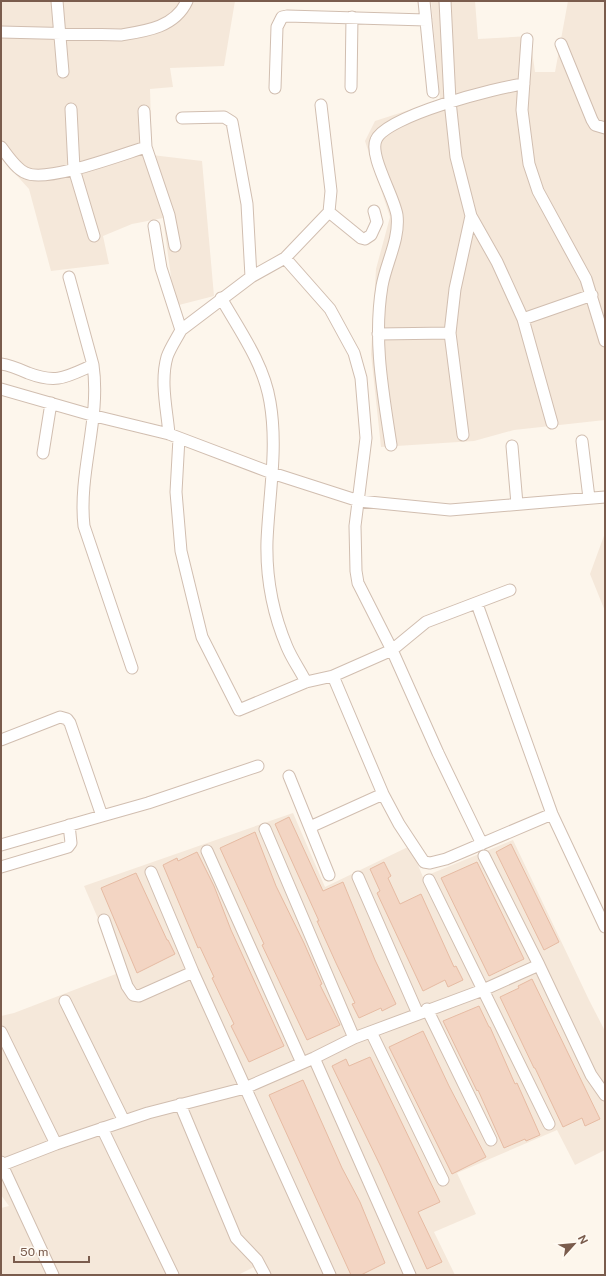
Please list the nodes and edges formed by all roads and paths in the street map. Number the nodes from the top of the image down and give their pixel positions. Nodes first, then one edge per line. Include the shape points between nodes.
1 (57, 1) edge
2 (187, 1) edge
3 (424, 1) edge
4 (445, 1) edge
5 (352, 17) junction
6 (426, 20) junction
7 (1, 32) edge
8 (59, 32) junction
9 (527, 39) dead end
10 (561, 44) dead end
11 (63, 72) dead end
12 (524, 84) junction
13 (351, 87) dead end
14 (276, 88) dead end
15 (433, 92) dead end
16 (450, 101) junction
17 (321, 105) dead end
18 (71, 109) dead end
19 (144, 111) dead end
20 (182, 118) dead end
21 (605, 128) edge
22 (1, 147) edge
23 (146, 147) junction
24 (74, 169) junction
25 (374, 211) dead end
26 (329, 212) junction
27 (471, 216) junction
28 (154, 226) dead end
29 (94, 236) dead end
30 (175, 246) dead end
31 (464, 249) junction
32 (490, 249) junction
33 (285, 258) junction
34 (68, 277) dead end
35 (251, 277) junction
36 (592, 295) junction
37 (221, 298) junction
38 (523, 319) junction
39 (181, 330) junction
40 (450, 333) junction
41 (378, 334) junction
42 (605, 341) edge
43 (1, 364) edge
44 (93, 365) junction
45 (1, 389) edge
46 (51, 403) junction
47 (95, 416) junction
48 (552, 423) dead end
49 (463, 435) dead end
50 (174, 436) junction
51 (582, 441) dead end
52 (391, 446) dead end
53 (512, 446) dead end
54 (44, 453) dead end
55 (272, 473) junction
56 (605, 497) edge
57 (589, 498) junction
58 (359, 501) junction
59 (517, 504) junction
60 (510, 590) dead end
61 (477, 604) junction
62 (392, 650) junction
63 (132, 668) dead end
64 (333, 676) junction
65 (306, 682) junction
66 (1, 740) edge
67 (258, 766) dead end
68 (289, 776) dead end
69 (383, 794) junction
70 (552, 814) junction
71 (102, 816) junction
72 (69, 825) junction
73 (310, 827) junction
74 (266, 829) dead end
75 (482, 844) junction
76 (1, 845) edge
77 (207, 851) dead end
78 (484, 856) dead end
79 (1, 867) edge
80 (151, 872) dead end
81 (329, 876) dead end
82 (358, 877) dead end
83 (429, 880) dead end
84 (104, 920) dead end
85 (605, 927) edge
86 (539, 965) junction
87 (193, 972) junction
88 (483, 990) junction
89 (65, 1001) dead end
90 (422, 1011) junction
91 (1, 1032) edge
92 (371, 1032) junction
93 (354, 1038) junction
94 (314, 1058) junction
95 (302, 1063) junction
96 (245, 1088) junction
97 (605, 1095) edge
98 (180, 1104) junction
99 (124, 1121) junction
100 (549, 1124) dead end
101 (102, 1128) junction
102 (491, 1140) dead end
103 (56, 1144) junction
104 (2, 1164) edge
105 (443, 1180) dead end
106 (53, 1275) edge
107 (173, 1275) edge
108 (265, 1275) edge
109 (330, 1275) edge
110 (410, 1275) edge

1 - 8 street
2 - 8 street via 176,17 165,24 145,30 121,35
3 - 6 street
4 - 16 street
5 - 6 street
5 - 13 street
5 - 14 street via 282,17 277,27
6 - 15 street
7 - 8 street
8 - 11 street
9 - 12 street
10 - 21 street via 592,120 595,125
12 - 16 street
12 - 36 street via 522,110 529,164 538,190
16 - 27 street via 456,157
16 - 41 street via 387,128 376,139 374,147 394,204 397,222 382,285
17 - 26 street via 331,191
18 - 24 street
19 - 23 street
20 - 35 street via 224,117 232,122 247,204
22 - 24 street via 17,167 29,174
23 - 24 street
23 - 30 street via 169,215
24 - 29 street
25 - 26 street via 377,222 371,236 365,239
26 - 33 street
27 - 31 street
27 - 32 street
28 - 39 street via 161,268
31 - 32 street via 470,244 479,243
31 - 40 street via 454,290
32 - 38 street
33 - 35 street
33 - 58 street via 330,309 355,356 361,378 366,438
34 - 44 street
35 - 37 street
36 - 38 street
36 - 42 street
37 - 39 street
37 - 55 street via 265,377 273,426
38 - 48 street
39 - 50 street via 167,357 164,386
40 - 41 street
40 - 49 street
41 - 52 street via 379,361
43 - 44 street via 55,380
44 - 47 street
45 - 46 street
46 - 47 street
46 - 54 street
47 - 50 street
47 - 63 street via 81,502 84,526
50 - 55 street
50 - 65 street via 181,552 202,637 239,710
51 - 57 street
53 - 59 street
55 - 58 street
55 - 65 street via 267,541 269,576 275,609 287,647
56 - 57 street
57 - 59 street
58 - 59 street via 450,510
58 - 62 street via 356,526 358,583
60 - 61 street
61 - 62 street via 426,622
61 - 70 street
62 - 64 street
62 - 75 street
64 - 65 street
64 - 69 street
66 - 71 street via 60,717 67,719
67 - 71 street
68 - 73 street
69 - 73 street
69 - 75 street via 424,862 446,859
70 - 75 street
70 - 85 street
71 - 72 street
72 - 76 street
72 - 79 street via 71,843 68,847
73 - 81 street
74 - 93 street
77 - 95 street
78 - 86 street
80 - 87 street
82 - 90 street
83 - 88 street
84 - 87 street via 127,986 133,995 139,996
86 - 88 street
86 - 97 street via 591,1075
87 - 96 street
88 - 90 street
88 - 100 street
89 - 99 street
90 - 92 street
90 - 102 street
91 - 103 street
92 - 93 street
92 - 105 street
93 - 94 street
94 - 95 street
94 - 110 street
95 - 96 street
96 - 98 street
96 - 109 street
98 - 99 street
98 - 108 street via 236,1238 257,1260
99 - 101 street
101 - 103 street
101 - 107 street
103 - 104 street
104 - 106 street

